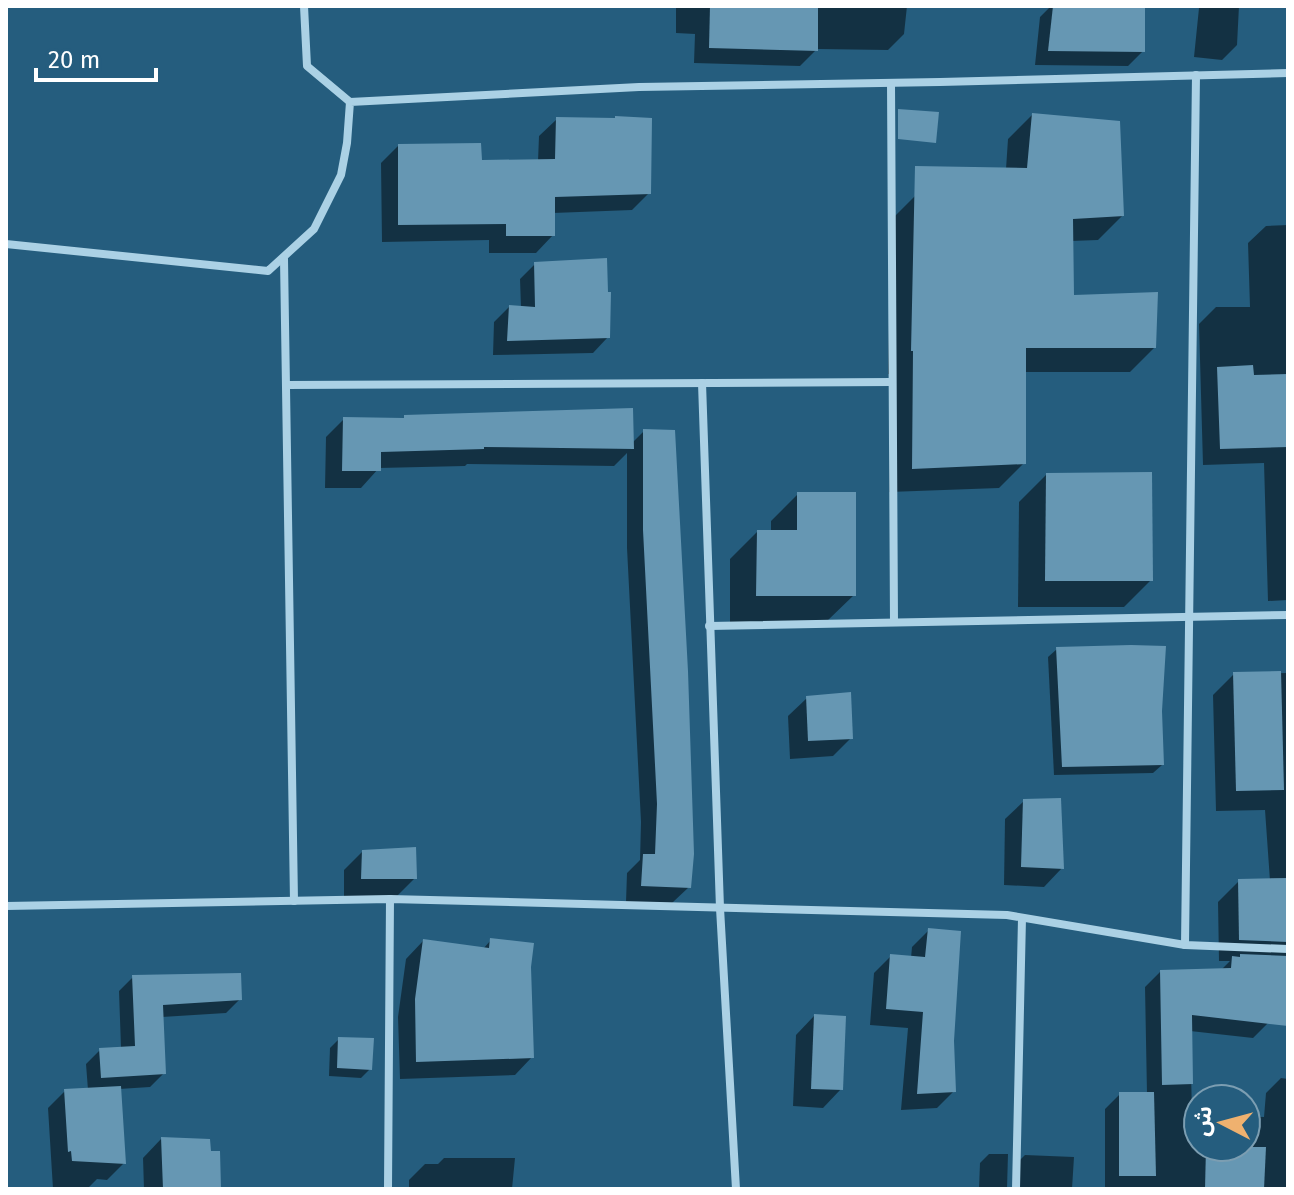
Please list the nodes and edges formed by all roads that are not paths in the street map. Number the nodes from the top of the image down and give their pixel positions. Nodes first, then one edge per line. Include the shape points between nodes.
1 (304, 6) edge
2 (1288, 73) edge
3 (1196, 75) junction
4 (891, 83) junction
5 (350, 102) junction
6 (6, 244) edge
7 (284, 259) junction
8 (892, 382) junction
9 (702, 383) junction
10 (286, 385) junction
11 (1288, 615) edge
12 (1189, 617) junction
13 (894, 622) junction
14 (709, 626) junction
15 (390, 899) junction
16 (294, 901) junction
17 (6, 906) edge
18 (720, 908) junction
19 (1022, 918) junction
20 (1185, 945) junction
21 (1288, 949) edge
22 (388, 1189) edge
23 (736, 1189) edge
24 (1016, 1189) edge

1 - 5 street via 307,66
2 - 3 street
3 - 4 street
3 - 12 street
4 - 5 street via 639,87
4 - 8 street
5 - 7 street via 341,175 314,229
6 - 7 street via 268,271
7 - 10 street
8 - 9 street
8 - 13 street
9 - 10 street
9 - 14 street
10 - 16 street
11 - 12 street
12 - 13 street
12 - 20 street
13 - 14 street
14 - 18 street
15 - 16 street
15 - 18 street
15 - 22 street
16 - 17 street
18 - 19 street
18 - 23 street
19 - 20 street
19 - 24 street
20 - 21 street

